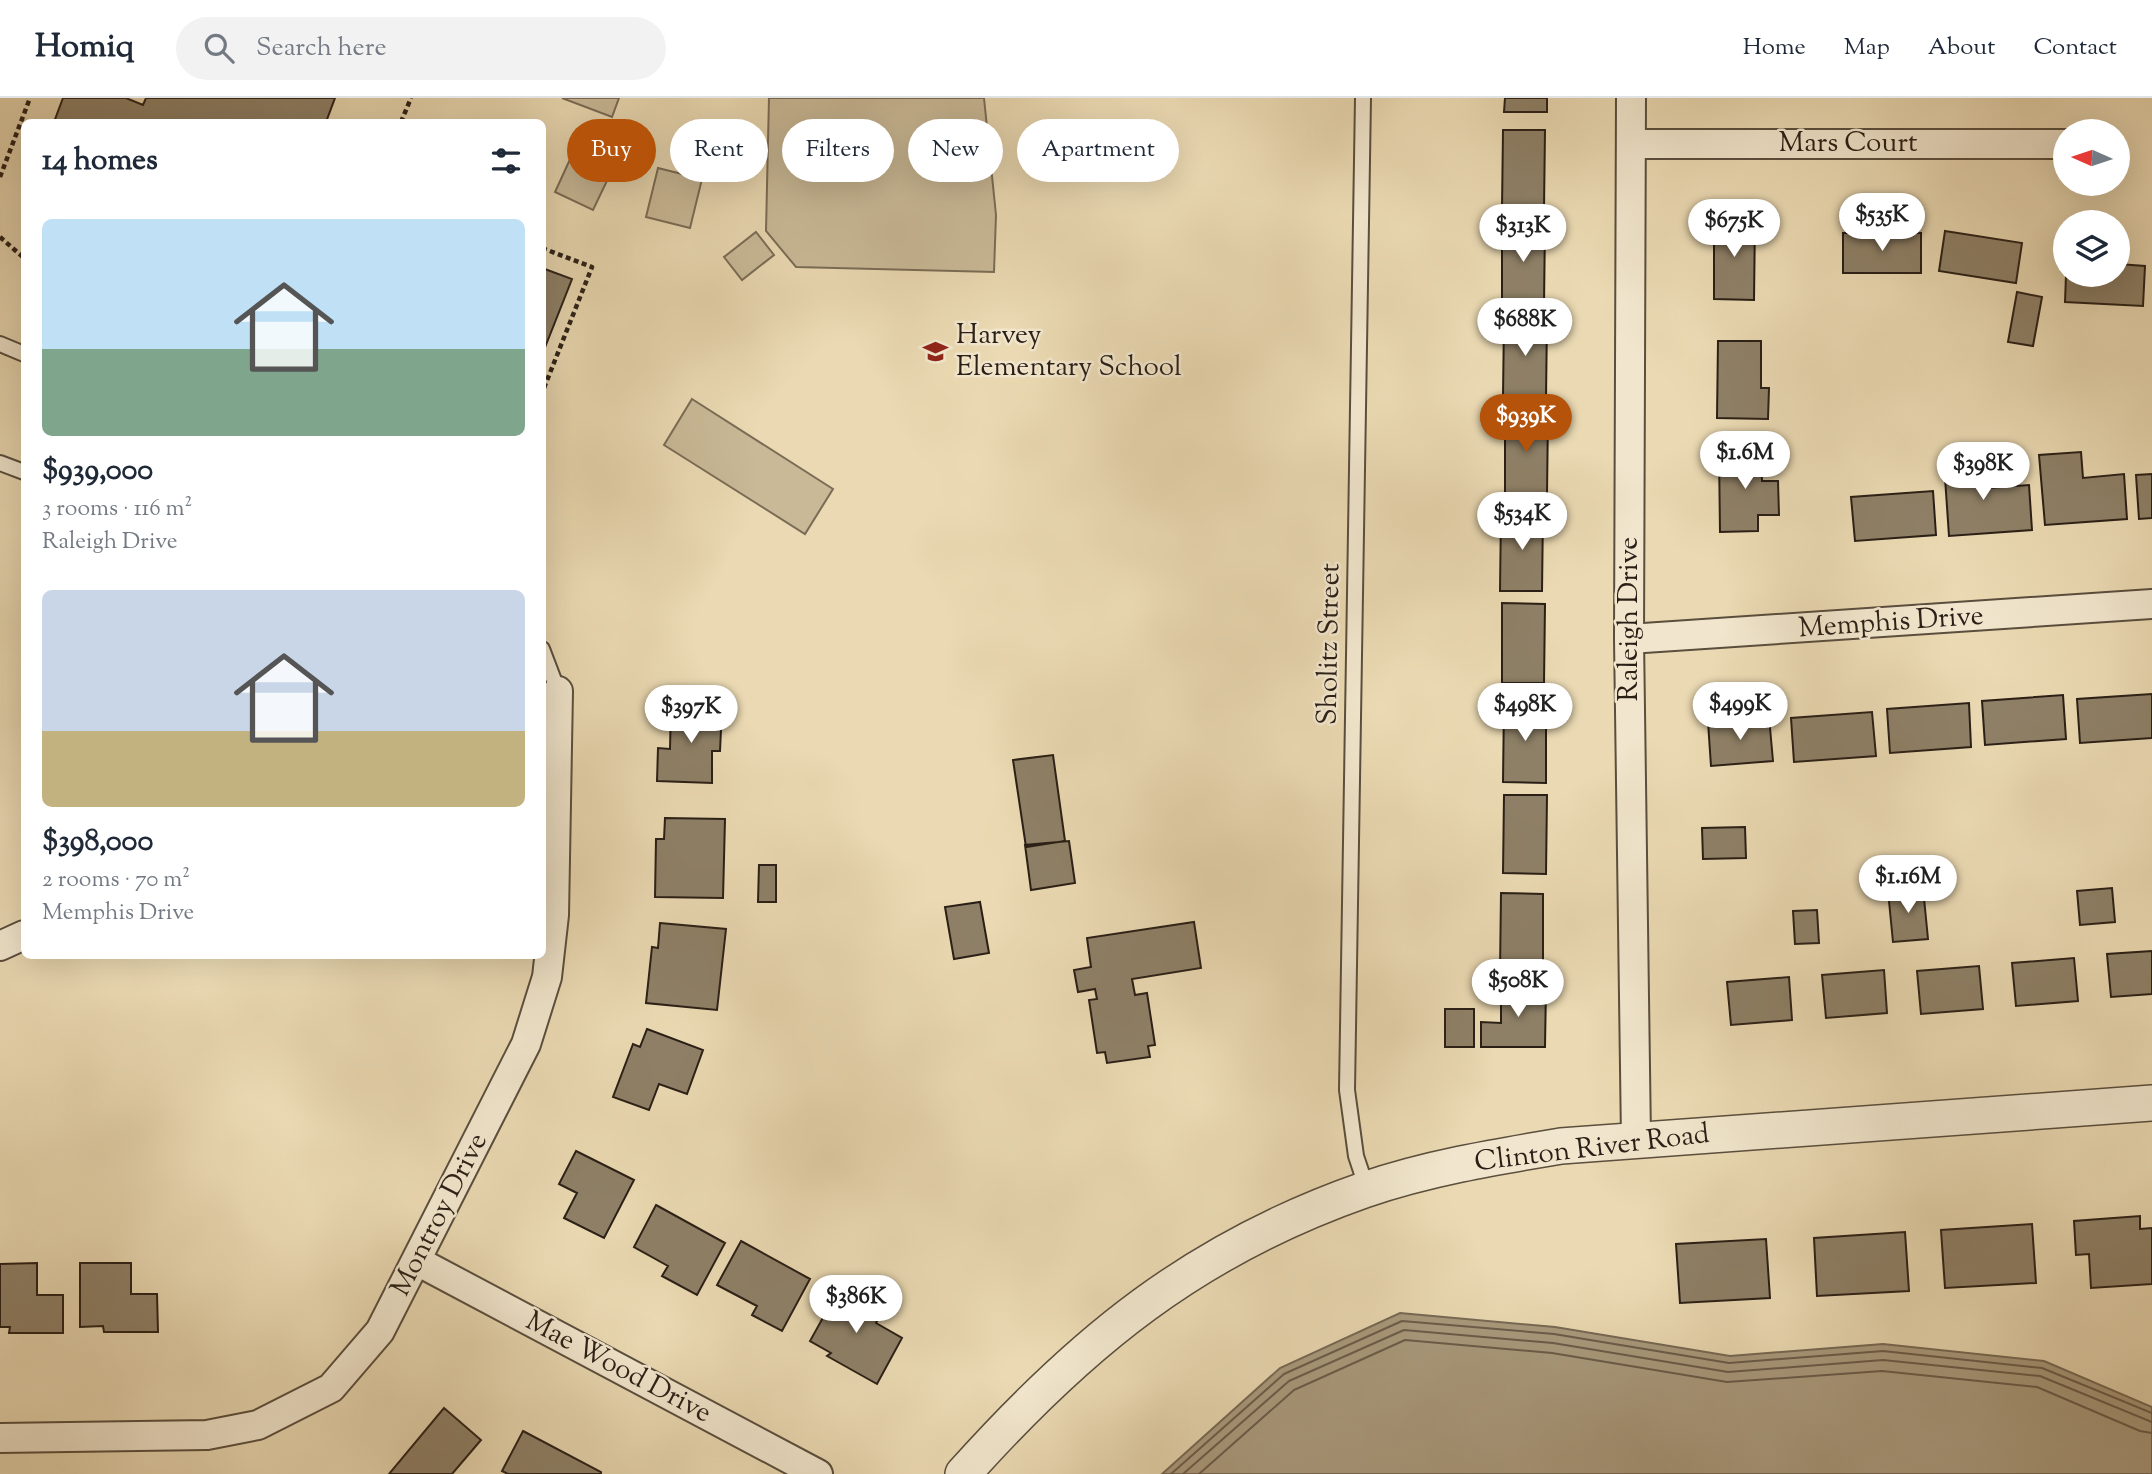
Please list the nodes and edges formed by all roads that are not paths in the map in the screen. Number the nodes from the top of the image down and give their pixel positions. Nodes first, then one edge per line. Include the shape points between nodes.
1 (1363, 98) edge
2 (1632, 98) edge
3 (1631, 144) junction
4 (2053, 144) edge
5 (0, 344) edge
6 (21, 353) edge
7 (0, 463) edge
8 (21, 471) edge
9 (2152, 604) edge
10 (1629, 639) junction
11 (546, 660) edge
12 (558, 691) joint
13 (21, 936) edge
14 (0, 946) edge
15 (2152, 1103) edge
16 (1636, 1139) junction
17 (1367, 1189) junction
18 (417, 1261) junction
19 (0, 1438) edge
20 (818, 1474) edge
21 (963, 1474) edge

1 - 17 lane, Sholitz Street via 1347,1090 1356,1156
2 - 3 street, Raleigh Drive
3 - 4 street, Mars Court
3 - 10 street, Raleigh Drive
5 - 6 lane
7 - 8 lane
9 - 10 street, Memphis Drive
10 - 16 street, Raleigh Drive
11 - 12 lane
12 - 18 street, Montroy Drive via 554,915 547,977 526,1044
13 - 14 street
15 - 16 street, Clinton River Road
16 - 17 street, Clinton River Road via 1474,1160
17 - 21 street, Clinton River Road via 1258,1233 1184,1275 1084,1351 1021,1410
18 - 19 street, Montroy Drive via 380,1331 354,1365 331,1388 258,1425 207,1435
18 - 20 street, Mae Wood Drive

